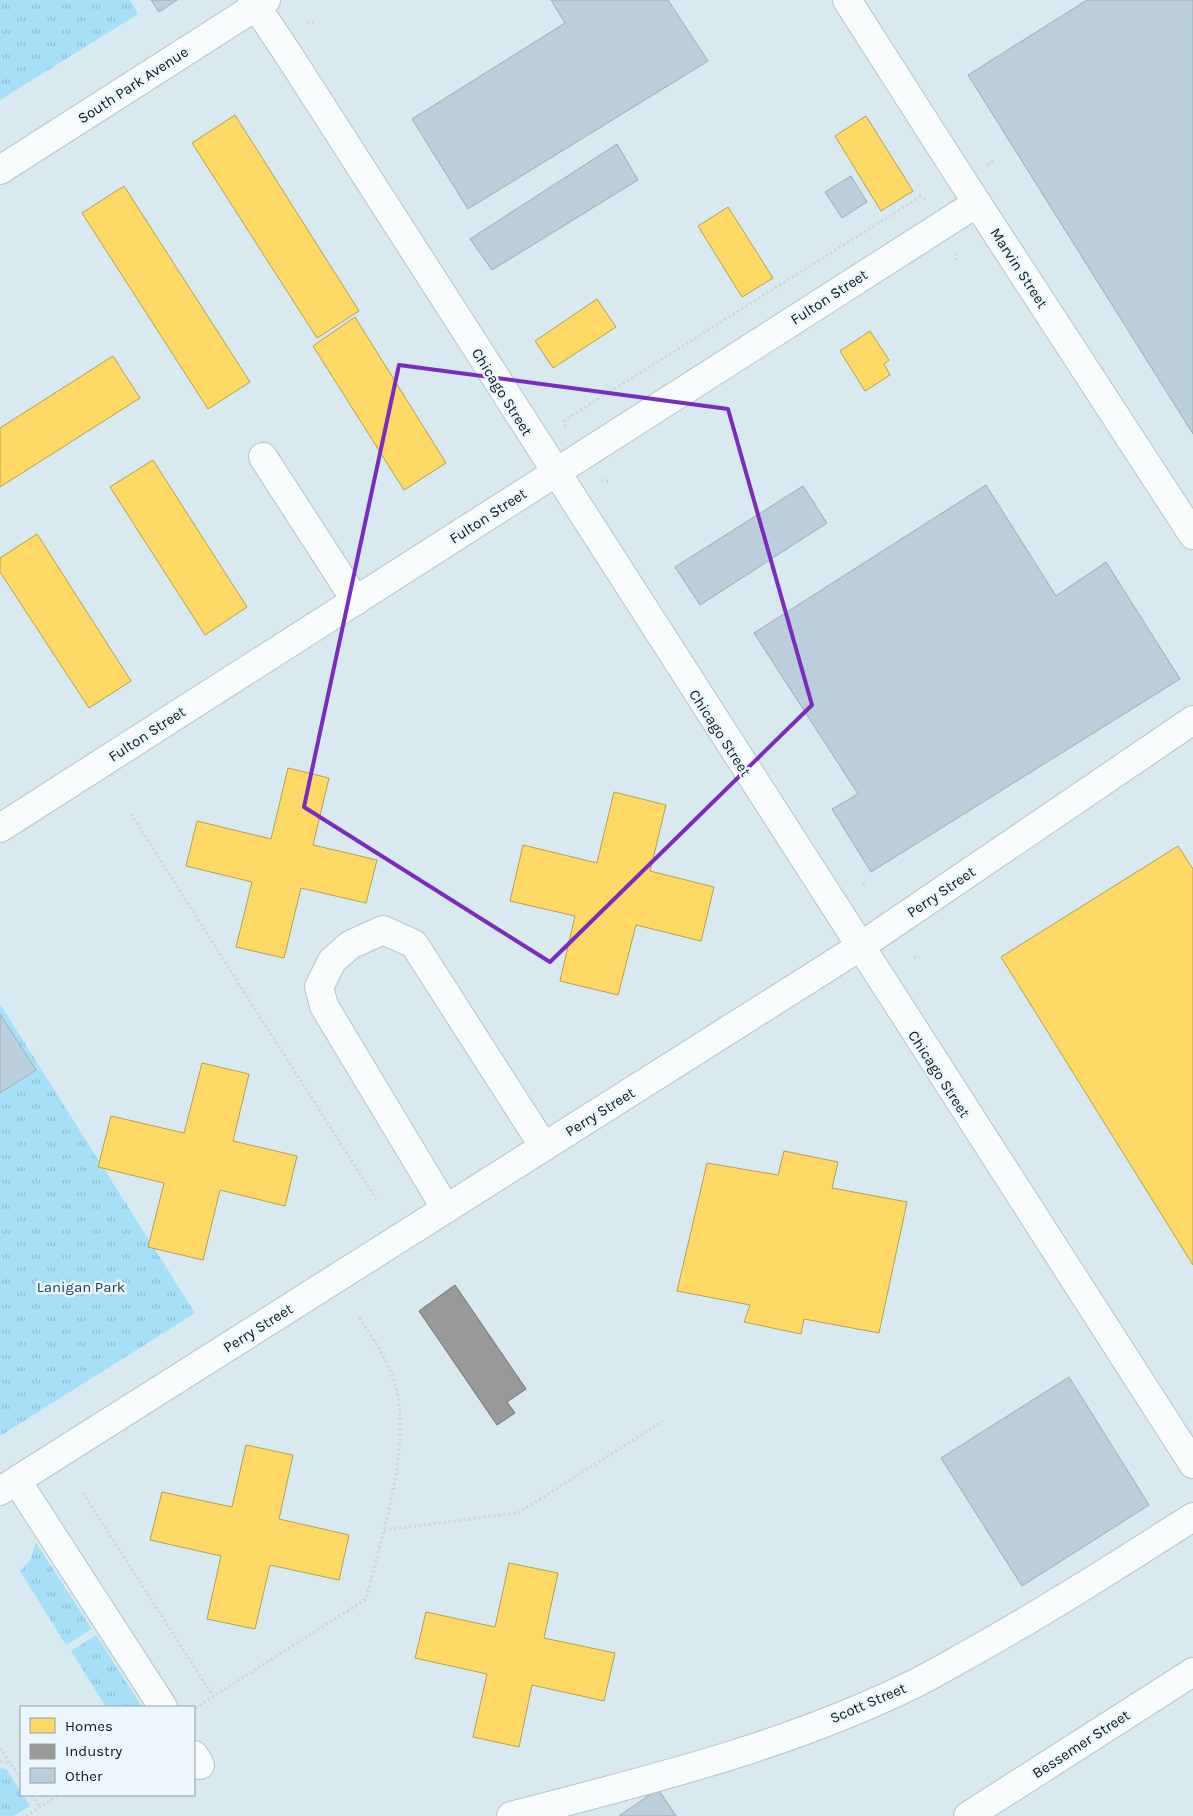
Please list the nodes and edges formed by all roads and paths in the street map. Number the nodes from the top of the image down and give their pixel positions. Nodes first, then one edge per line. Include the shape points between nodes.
1 (847, 0) edge
2 (258, 2) edge
3 (306, 22) dead end
4 (315, 22) dead end
5 (0, 170) edge
6 (920, 197) dead end
7 (977, 203) junction
8 (565, 428) dead end
9 (263, 457) dead end
10 (554, 474) junction
11 (1193, 535) edge
12 (356, 601) junction
13 (1191, 727) edge
14 (131, 814) dead end
15 (0, 828) edge
16 (866, 880) dead end
17 (863, 885) dead end
18 (858, 948) junction
19 (914, 958) dead end
20 (920, 958) dead end
21 (544, 1147) junction
22 (376, 1199) dead end
23 (446, 1209) junction
24 (359, 1317) dead end
25 (663, 1422) dead end
26 (1193, 1464) edge
27 (9, 1486) edge
28 (83, 1493) dead end
29 (1193, 1518) edge
30 (384, 1530) junction
31 (1193, 1672) edge
32 (213, 1696) junction
33 (162, 1706) edge
34 (195, 1708) edge
35 (0, 1748) edge
36 (0, 1762) edge
37 (11, 1764) junction
38 (20, 1778) edge
39 (33, 1796) edge
40 (57, 1796) edge
41 (40, 1807) junction
42 (26, 1816) edge
43 (511, 1816) edge
44 (968, 1816) edge

1 - 7 street, Marvin Street
2 - 5 street, South Park Avenue
2 - 10 street, Chicago Street
3 - 4 path
6 - 8 path via 566,420
7 - 10 street, Fulton Street
7 - 11 street, Marvin Street
9 - 12 street
10 - 12 street, Fulton Street
10 - 18 street, Chicago Street
12 - 15 street, Fulton Street
13 - 18 street, Perry Street
14 - 22 path
16 - 17 path
18 - 21 street, Perry Street
18 - 26 street, Chicago Street
19 - 20 path
21 - 23 street, Perry Street
21 - 23 street via 414,944 383,930 350,945 332,961 319,987 324,1006
23 - 27 street, Perry Street
24 - 30 path via 387,1362 399,1402 398,1457
25 - 30 path via 518,1513
27 - 33 street
28 - 32 path
29 - 43 street, Scott Street via 1037,1616 919,1682 874,1702 781,1739 686,1770
30 - 32 path via 366,1599
31 - 44 street, Bessemer Street
32 - 34 path
35 - 37 path
36 - 37 path
37 - 38 path
39 - 41 path
40 - 41 path
41 - 42 path

